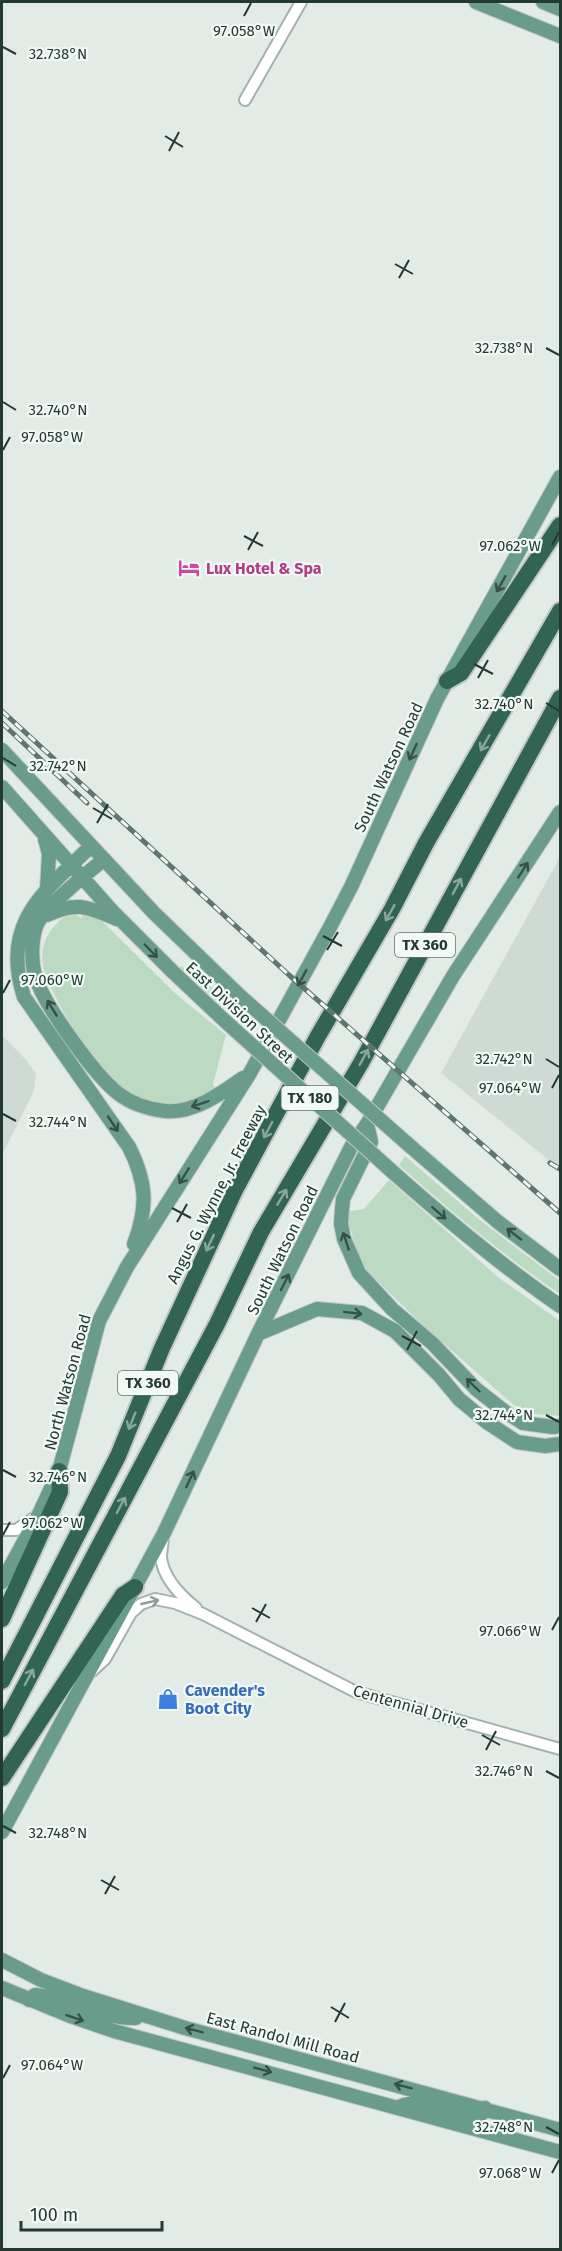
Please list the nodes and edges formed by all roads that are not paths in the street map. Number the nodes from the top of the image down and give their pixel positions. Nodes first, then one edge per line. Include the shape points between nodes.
1 (301, 2) edge
2 (476, 2) edge
3 (561, 37) edge
4 (245, 100) dead end
5 (561, 477) edge
6 (561, 525) edge
7 (561, 611) edge
8 (447, 681) junction
9 (561, 698) edge
10 (2, 750) edge
11 (2, 788) edge
12 (561, 812) edge
13 (44, 834) junction
14 (91, 846) junction
15 (104, 859) junction
16 (71, 866) junction
17 (82, 879) junction
18 (47, 889) junction
19 (42, 918) junction
20 (122, 921) junction
21 (249, 1073) junction
22 (367, 1124) junction
23 (127, 1267) junction
24 (561, 1269) edge
25 (561, 1306) edge
26 (258, 1334) junction
27 (561, 1426) edge
28 (561, 1444) edge
29 (59, 1471) junction
30 (39, 1514) junction
31 (2, 1530) edge
32 (164, 1533) junction
33 (2, 1582) edge
34 (135, 1587) junction
35 (203, 1614) junction
36 (2, 1619) edge
37 (87, 1676) junction
38 (2, 1681) edge
39 (2, 1729) edge
40 (561, 1749) edge
41 (2, 1778) edge
42 (2, 1832) edge
43 (2, 1960) edge
44 (2, 1988) edge
45 (29, 2000) junction
46 (147, 2016) junction
47 (399, 2107) junction
48 (485, 2108) junction
49 (561, 2130) edge
50 (561, 2152) edge

1 - 4 street
2 - 3 main road
5 -> 8 main road, South Watson Road
6 - 8 highway via 461,673
7 -> 38 highway, Angus G. Wynne, Jr. Freeway / TX 360 via 426,843 236,1190 162,1348 118,1456
8 -> 21 main road, South Watson Road via 351,887
39 -> 9 highway, TX 360 via 212,1334 261,1232 361,1063
10 - 14 main road, East Division Street / TX 180
11 - 13 main road, East Division Street / TX 180
22 -> 12 main road, South Watson Road via 453,976
13 - 16 main road, East Division Street / TX 180
13 - 18 main road via 49,854
14 - 15 main road, East Division Street / TX 180
14 - 16 main road
15 - 17 main road
24 -> 15 main road, East Division Street / TX 180, bridge via 498,1222 240,996
16 - 17 main road, East Division Street / TX 180
16 - 18 main road
17 - 19 main road
17 - 20 main road, East Division Street / TX 180
18 -> 23 main road via 19,928 14,950 17,980 34,1012 105,1111 136,1162 144,1190 144,1211
19 - 20 main road via 71,906
21 -> 19 main road via 213,1099 168,1112 120,1095 99,1077 38,983 33,945
20 -> 25 main road, East Division Street / TX 180, bridge via 225,1021 462,1233
21 -> 23 main road, North Watson Road
26 -> 22 main road, South Watson Road via 351,1147
27 -> 22 main road via 523,1423 504,1411 476,1389 359,1273 344,1239 341,1216 343,1198 371,1142
23 - 29 main road, North Watson Road via 99,1321
26 -> 28 main road via 317,1309 362,1313 395,1331 459,1399 488,1423 517,1442
32 -> 26 main road
29 - 30 main road, North Watson Road
29 - 36 highway via 60,1492
30 - 31 street via 16,1530
30 - 33 main road, North Watson Road
32 - 34 main road
32 - 35 street, Centennial Drive via 161,1557 166,1575 183,1598
34 - 37 main road
34 - 41 highway via 123,1595
37 -> 35 street, Centennial Drive via 105,1659 131,1613 141,1604 155,1599
35 - 40 street, Centennial Drive via 356,1692
37 - 42 main road
43 - 46 main road, East Randol Mill Road via 41,1980
44 - 45 main road
45 - 46 main road via 35,1995 46,1996 100,2014
45 -> 47 main road via 114,2031
48 -> 46 main road, East Randol Mill Road
47 - 48 main road via 422,2102 473,2117 480,2116
47 - 50 main road
48 - 49 main road, East Randol Mill Road

